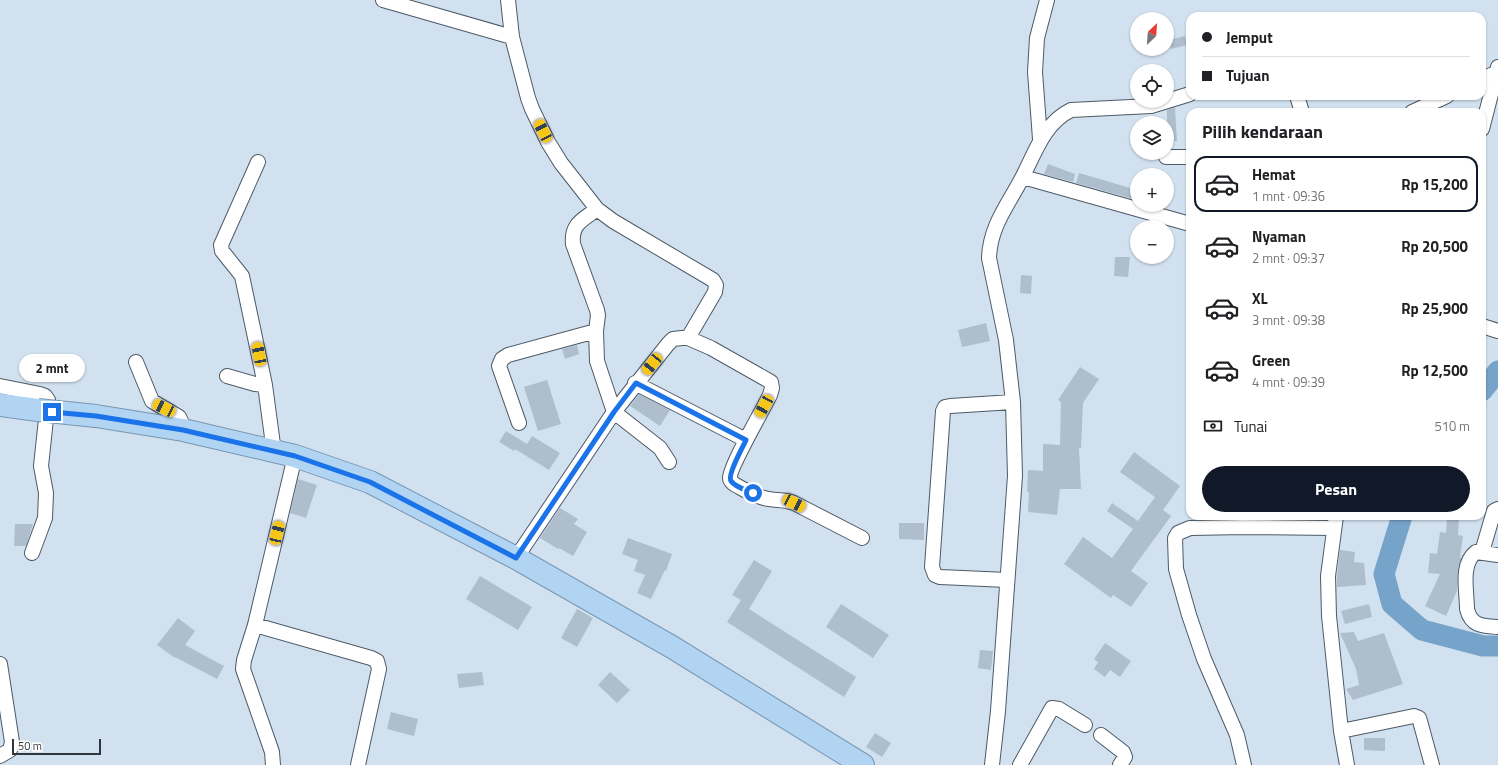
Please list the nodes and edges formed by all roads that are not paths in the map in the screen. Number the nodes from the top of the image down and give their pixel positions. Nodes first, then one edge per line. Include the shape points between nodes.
1 (383, 0) edge
2 (508, 0) edge
3 (1047, 0) edge
4 (512, 37) junction
5 (1498, 70) edge
6 (1486, 78) edge
7 (1186, 95) edge
8 (1438, 100) edge
9 (1421, 108) edge
10 (1486, 114) edge
11 (1040, 139) junction
12 (1174, 157) edge
13 (1186, 157) edge
14 (258, 162) dead end
15 (1023, 177) junction
16 (597, 209) junction
17 (1186, 223) edge
18 (596, 331) junction
19 (688, 338) junction
20 (136, 362) dead end
21 (227, 376) dead end
22 (636, 383) junction
23 (265, 385) junction
24 (0, 386) edge
25 (1013, 402) junction
26 (0, 405) edge
27 (614, 412) junction
28 (519, 423) dead end
29 (183, 430) junction
30 (746, 440) junction
31 (274, 452) junction
32 (295, 456) junction
33 (669, 462) dead end
34 (1498, 509) edge
35 (1335, 522) edge
36 (862, 538) dead end
37 (1482, 552) junction
38 (32, 553) dead end
39 (1498, 555) edge
40 (516, 558) junction
41 (1007, 580) junction
42 (255, 625) junction
43 (1498, 627) edge
44 (0, 664) edge
45 (1085, 725) dead end
46 (1341, 731) junction
47 (1101, 735) dead end
48 (0, 756) edge
49 (273, 765) edge
50 (358, 765) edge
51 (863, 765) edge
52 (992, 765) edge
53 (1020, 765) edge
54 (1120, 765) edge
55 (1244, 765) edge
56 (1347, 765) edge
57 (1432, 765) edge

1 - 4 street
2 - 4 street
3 - 11 street via 1037,38 1035,72
4 - 16 street via 528,98 538,122 561,162
5 - 6 street
5 - 10 street
7 - 11 street via 1151,106 1071,110 1061,115
8 - 9 street
11 - 15 street
12 - 13 street
14 - 23 street via 221,245 222,251 242,276
15 - 17 street
15 - 25 street via 996,224 989,246 990,268 1006,340
16 - 18 street via 578,222 573,231 573,244 596,305
16 - 19 street via 619,226 713,280 716,285 715,292
18 - 27 street via 597,362
18 - 28 street via 508,355 502,359 499,366
19 - 22 street via 673,340 668,344
19 - 30 street via 771,382 770,395
20 - 29 street via 152,401 179,417
21 - 23 street
22 - 27 street
22 - 30 street
23 - 31 street
24 - 38 street via 40,394 48,400 41,466 46,493 45,518
25 - 41 street via 1015,476
25 - 41 street via 950,406 945,407 943,411 932,567 940,577
26 - 29 highway, bridge via 96,416
27 - 33 street via 660,448
27 - 40 street
29 - 31 highway
30 - 36 street via 731,472 731,481 764,498 788,500
31 - 32 highway
32 - 40 highway via 370,482
32 - 42 street
34 - 37 street via 1494,511
35 - 46 street via 1328,576 1329,616
35 - 55 street via 1190,528 1178,533 1175,538 1176,569 1189,615 1204,659 1237,735
37 - 39 street
37 - 43 street via 1476,552 1471,556 1466,568 1467,609 1471,620 1476,624
40 - 51 highway via 672,647
41 - 52 street
42 - 49 street via 243,669 272,752
42 - 50 street via 377,661 378,669
44 - 48 street via 12,742 10,750
45 - 53 street via 1059,709 1052,708
46 - 56 street
46 - 57 street via 1414,716 1419,718
47 - 54 street via 1123,752 1125,757

